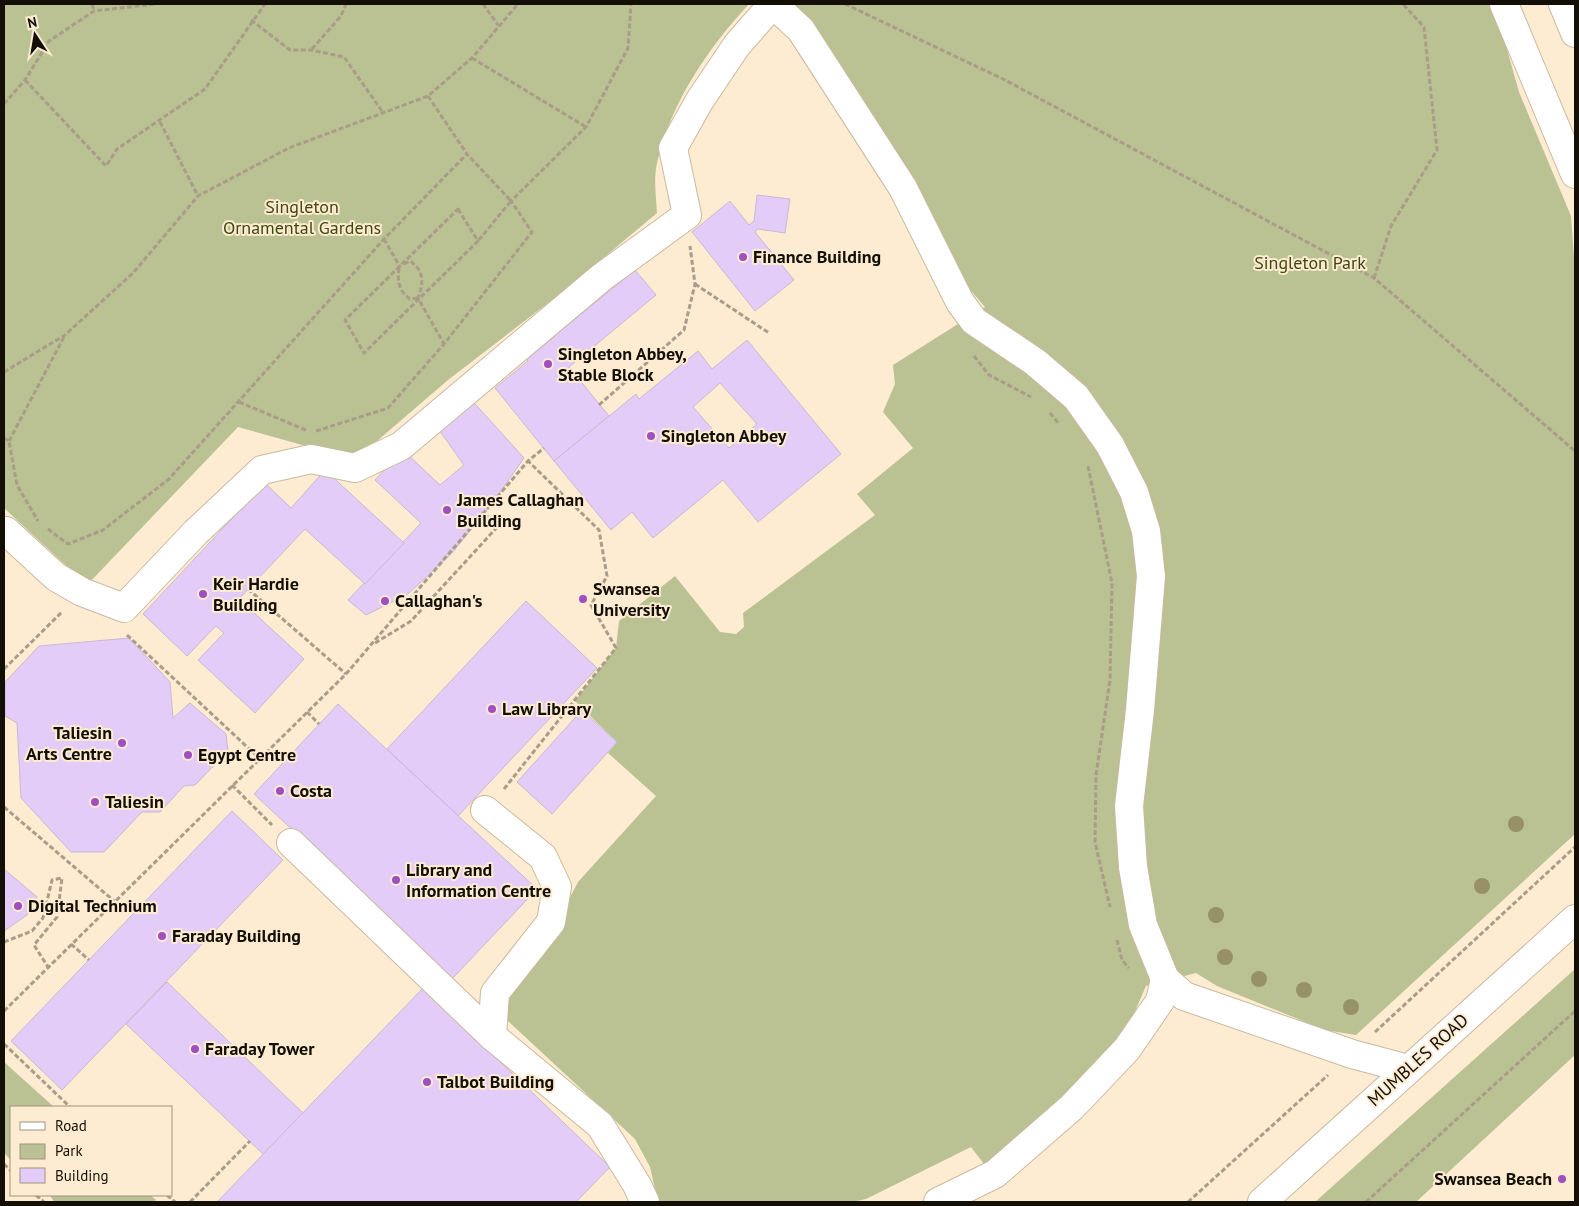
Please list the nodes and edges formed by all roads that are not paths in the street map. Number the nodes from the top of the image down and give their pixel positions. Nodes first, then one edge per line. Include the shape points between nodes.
1 (1504, 4) edge
2 (1563, 4) edge
3 (1575, 33) edge
4 (1575, 174) edge
5 (5, 530) edge
6 (485, 810) road end
7 (290, 843) road end
8 (1575, 919) edge
9 (1162, 990) junction
10 (492, 1036) junction
11 (1408, 1069) junction
12 (645, 1202) edge
13 (938, 1202) edge
14 (1262, 1202) edge

1 - 4 main road
2 - 3 main road
5 - 9 main road via 56,577 82,592 124,608 196,532 262,470 311,459 354,468 401,446 602,277 687,215 673,148 700,100 737,46 774,4 801,30 903,188 960,302 974,321 1035,362 1076,397 1110,445 1134,492 1146,531 1151,576 1130,806 1133,867 1143,925
6 - 10 main road via 543,857 556,887 551,922 495,993
7 - 10 main road
8 - 11 main road, MUMBLES ROAD
9 - 11 main road via 1352,1054
9 - 13 main road via 1127,1049 1072,1106 995,1174
10 - 12 main road via 600,1125
11 - 14 main road, MUMBLES ROAD

